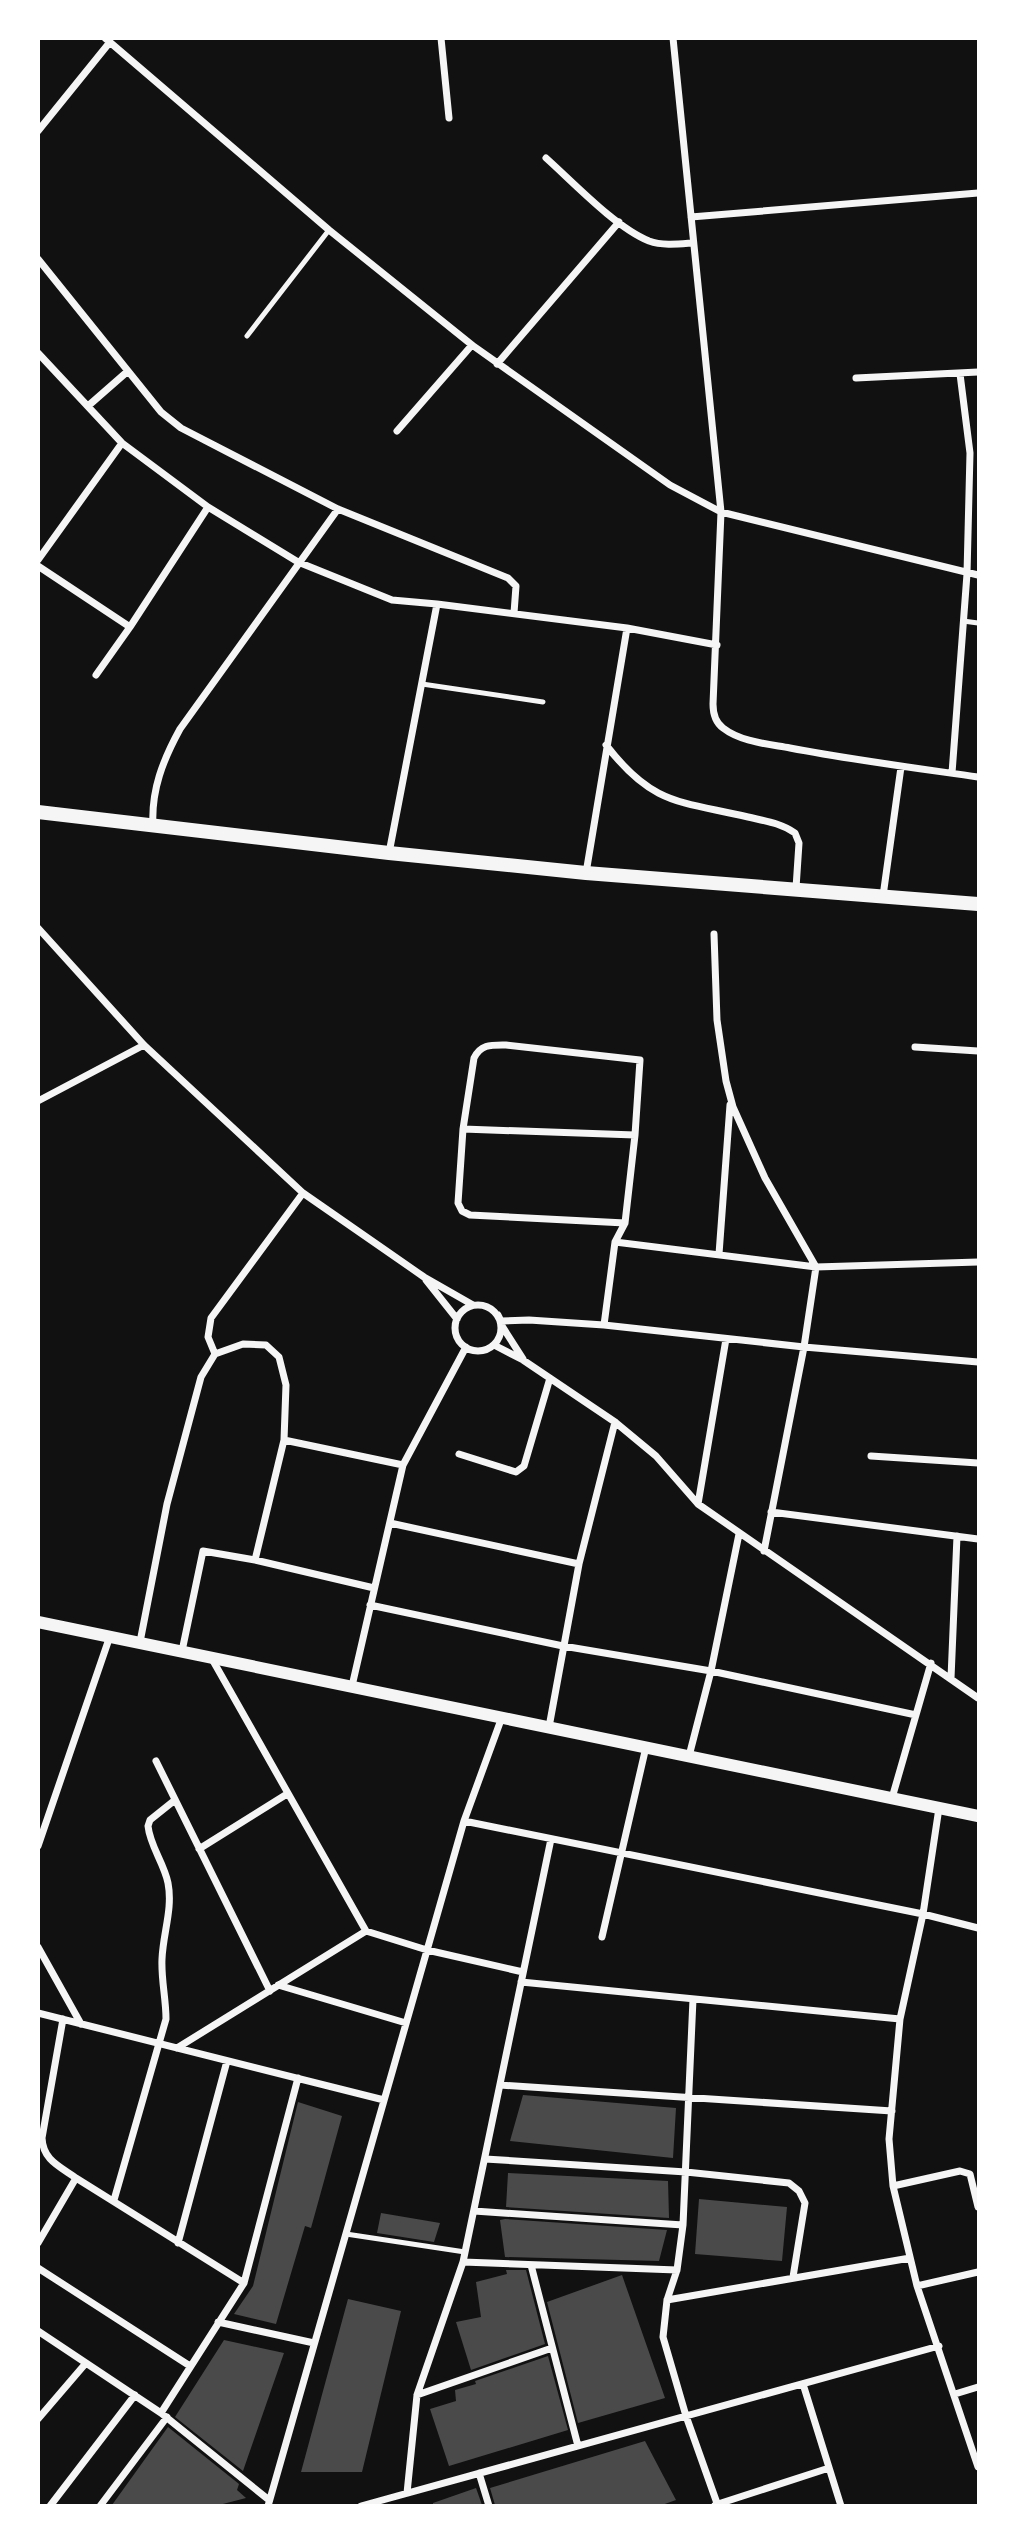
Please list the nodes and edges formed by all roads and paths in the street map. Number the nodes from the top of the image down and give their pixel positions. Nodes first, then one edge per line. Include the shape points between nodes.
1 (441, 38) edge
2 (673, 38) edge
3 (107, 41) edge
4 (449, 118) dead end
5 (38, 131) edge
6 (546, 158) dead end
7 (978, 193) edge
8 (691, 217) junction
9 (619, 222) junction
10 (329, 230) junction
11 (693, 243) junction
12 (38, 259) edge
13 (247, 336) dead end
14 (471, 345) junction
15 (38, 353) edge
16 (497, 365) junction
17 (128, 371) junction
18 (978, 373) edge
19 (960, 374) junction
20 (856, 378) dead end
21 (88, 406) junction
22 (397, 431) dead end
23 (122, 443) junction
24 (974, 453) edge
25 (208, 507) junction
26 (338, 509) junction
27 (721, 512) junction
28 (38, 560) edge
29 (298, 562) junction
30 (38, 566) edge
31 (967, 574) junction
32 (978, 575) edge
33 (437, 604) junction
34 (514, 613) junction
35 (963, 621) junction
36 (978, 623) edge
37 (130, 627) junction
38 (627, 628) junction
39 (717, 645) junction
40 (96, 675) dead end
41 (422, 684) junction
42 (543, 702) dead end
43 (606, 745) junction
44 (901, 767) junction
45 (953, 773) junction
46 (978, 776) edge
47 (38, 812) edge
48 (153, 827) junction
49 (389, 853) junction
50 (586, 873) junction
51 (796, 888) junction
52 (883, 896) junction
53 (978, 904) edge
54 (38, 928) edge
55 (715, 934) dead end
56 (144, 1045) junction
57 (915, 1046) dead end
58 (978, 1051) edge
59 (731, 1099) junction
60 (38, 1101) edge
61 (463, 1129) junction
62 (635, 1135) junction
63 (303, 1193) junction
64 (625, 1223) junction
65 (615, 1242) junction
66 (719, 1254) junction
67 (978, 1262) edge
68 (816, 1267) junction
69 (424, 1277) junction
70 (473, 1305) junction
71 (498, 1315) junction
72 (457, 1319) junction
73 (604, 1325) junction
74 (502, 1326) junction
75 (726, 1339) junction
76 (494, 1345) junction
77 (466, 1347) junction
78 (804, 1347) junction
79 (215, 1354) junction
80 (523, 1360) junction
81 (978, 1363) edge
82 (550, 1378) junction
83 (615, 1422) junction
84 (284, 1440) junction
85 (459, 1454) dead end
86 (871, 1456) dead end
87 (978, 1463) edge
88 (403, 1465) junction
89 (698, 1504) junction
90 (771, 1512) junction
91 (390, 1523) junction
92 (739, 1534) junction
93 (957, 1536) junction
94 (978, 1539) edge
95 (764, 1551) junction
96 (255, 1560) junction
97 (579, 1564) junction
98 (374, 1588) junction
99 (370, 1605) junction
100 (38, 1622) edge
101 (110, 1636) junction
102 (140, 1642) junction
103 (563, 1646) junction
104 (183, 1651) junction
105 (211, 1657) junction
106 (931, 1663) junction
107 (711, 1671) junction
108 (951, 1678) junction
109 (352, 1686) junction
110 (978, 1698) edge
111 (916, 1715) junction
112 (502, 1717) junction
113 (549, 1727) junction
114 (646, 1747) junction
115 (690, 1756) junction
116 (156, 1761) dead end
117 (287, 1794) junction
118 (892, 1798) junction
119 (175, 1801) junction
120 (939, 1808) junction
121 (978, 1816) edge
122 (464, 1821) junction
123 (551, 1839) junction
124 (38, 1846) edge
125 (199, 1849) junction
126 (620, 1854) junction
127 (923, 1914) junction
128 (978, 1928) edge
129 (366, 1931) junction
130 (602, 1937) dead end
131 (38, 1947) edge
132 (426, 1950) junction
133 (523, 1972) junction
134 (521, 1982) junction
135 (278, 1985) junction
136 (270, 1990) junction
137 (693, 1999) junction
138 (38, 2013) edge
139 (900, 2019) junction
140 (63, 2020) junction
141 (406, 2023) junction
142 (81, 2024) junction
143 (160, 2044) junction
144 (177, 2048) junction
145 (227, 2061) junction
146 (298, 2078) junction
147 (500, 2085) junction
148 (690, 2098) junction
149 (384, 2100) junction
150 (891, 2111) junction
151 (485, 2159) junction
152 (686, 2172) junction
153 (76, 2178) junction
154 (894, 2186) junction
155 (114, 2200) junction
156 (978, 2207) edge
157 (474, 2211) junction
158 (683, 2225) junction
159 (346, 2234) junction
160 (38, 2243) edge
161 (178, 2243) junction
162 (465, 2252) junction
163 (909, 2258) junction
164 (463, 2262) junction
165 (531, 2265) junction
166 (38, 2268) edge
167 (677, 2270) junction
168 (978, 2272) edge
169 (793, 2277) junction
170 (244, 2283) junction
171 (917, 2286) junction
172 (667, 2300) junction
173 (218, 2322) junction
174 (38, 2331) edge
175 (314, 2343) junction
176 (939, 2346) junction
177 (551, 2348) junction
178 (86, 2363) junction
179 (190, 2366) junction
180 (803, 2384) junction
181 (978, 2387) edge
182 (955, 2394) junction
183 (135, 2395) junction
184 (417, 2395) junction
185 (164, 2415) junction
186 (686, 2416) junction
187 (38, 2419) edge
188 (578, 2446) junction
189 (978, 2465) edge
190 (829, 2468) junction
191 (479, 2473) junction
192 (407, 2493) junction
193 (268, 2503) edge
194 (50, 2505) edge
195 (100, 2505) edge
196 (361, 2505) edge
197 (489, 2505) edge
198 (717, 2505) edge
199 (841, 2505) edge

1 - 4 street
2 - 8 street
3 - 5 street
3 - 10 street
6 - 9 street
7 - 8 street
8 - 11 street
9 - 11 street via 649,241
9 - 16 street
10 - 13 lane
10 - 14 street
11 - 27 street
12 - 17 street
14 - 16 street
14 - 22 street
15 - 21 street
16 - 27 street via 670,485
17 - 21 street
17 - 26 street via 161,412 188,433
18 - 19 street
19 - 20 street
19 - 24 street
21 - 23 street
23 - 25 street
23 - 28 street
24 - 31 street
25 - 29 street
25 - 37 street
26 - 29 street
26 - 34 street via 514,581
27 - 31 street
27 - 39 street
29 - 33 street via 392,600
29 - 48 street via 172,743 154,792
30 - 37 street
31 - 32 street
31 - 35 street
33 - 34 street
33 - 41 street
34 - 38 street
35 - 36 lane
35 - 45 street
37 - 40 street
38 - 39 street
38 - 43 street
39 - 44 street via 715,718 730,733
41 - 42 lane
41 - 49 street
43 - 50 street
43 - 51 street via 624,768 656,793 777,824 795,833 799,843
44 - 45 street
44 - 52 street
45 - 46 street
47 - 48 main road
48 - 49 main road
49 - 50 main road
50 - 51 main road
51 - 52 main road
52 - 53 main road
54 - 56 street
55 - 59 street via 717,1020
56 - 60 street
56 - 63 street
57 - 58 street
59 - 66 street
59 - 68 street via 765,1178
61 - 62 street
61 - 62 street via 474,1058 490,1045 640,1060
61 - 64 street via 458,1203 462,1211
62 - 64 street
63 - 69 street
63 - 79 street via 211,1318 208,1337
64 - 65 street
65 - 66 street
65 - 73 street
66 - 68 street
67 - 68 street
68 - 78 street
69 - 70 street
69 - 72 street
70 - 71 street via 487,1306
70 - 72 street
71 - 73 street via 501,1321
71 - 74 street
72 - 77 street via 456,1334
73 - 75 street
74 - 76 street
74 - 80 street
75 - 78 street
75 - 89 street
76 - 77 street via 477,1351
76 - 80 street
77 - 88 street
78 - 81 street
78 - 90 street
79 - 84 street via 243,1344 266,1345 279,1357 286,1385
79 - 102 street via 201,1377 167,1504
80 - 82 street
82 - 83 street
82 - 85 street via 524,1466 516,1472
83 - 89 street via 656,1456
83 - 97 street
84 - 88 street
84 - 96 street
86 - 87 street
88 - 91 street
89 - 92 street
90 - 93 street
90 - 95 street
91 - 97 street
91 - 98 street
92 - 95 street
92 - 107 street
93 - 94 street
93 - 108 street
95 - 106 street
96 - 98 street
96 - 104 street via 204,1550
97 - 103 street
98 - 99 street
99 - 103 street
99 - 109 street
100 - 101 street
101 - 102 street
101 - 124 street
102 - 104 street
103 - 107 street
103 - 113 street
104 - 105 street
105 - 109 street
105 - 117 street
106 - 108 street
106 - 111 street
107 - 111 street
107 - 115 street
108 - 110 street
109 - 112 street
111 - 118 street
112 - 113 street
112 - 122 street
113 - 114 street
114 - 115 street
114 - 126 street
115 - 118 street
116 - 119 street
117 - 125 street
117 - 129 street
118 - 120 street
119 - 125 street
119 - 143 street via 148,1826 171,1903 162,1955 166,2019
120 - 121 street
120 - 127 street
122 - 123 street
122 - 132 street
123 - 126 street
123 - 133 street
125 - 136 street
126 - 127 street
126 - 130 street
127 - 128 street
127 - 139 street
129 - 132 street
129 - 135 street
131 - 142 street
132 - 133 street
132 - 141 street
133 - 134 street
134 - 137 street
134 - 147 street
135 - 136 street
135 - 141 street
136 - 144 street
137 - 139 street
137 - 148 street
138 - 140 street
139 - 150 street
140 - 142 street
140 - 153 street via 42,2138 50,2159
141 - 149 street
142 - 143 street
143 - 144 street
143 - 155 street
144 - 145 street
145 - 146 street
145 - 161 street
146 - 149 street
146 - 170 street
147 - 148 street
147 - 151 street
148 - 150 street
148 - 152 street
149 - 159 street
150 - 154 street
151 - 152 street
151 - 157 street
152 - 158 street
152 - 169 street via 789,2182 799,2191 805,2203
153 - 155 street
153 - 160 street
154 - 156 street via 965,2172 970,2174
154 - 163 street
155 - 161 street
157 - 158 street
157 - 162 street
158 - 167 street
159 - 162 lane
159 - 175 street
161 - 170 street
162 - 164 street
163 - 169 street
163 - 171 street
164 - 165 street
164 - 184 street
165 - 167 street
165 - 177 street
166 - 179 street
167 - 172 street
168 - 171 street
169 - 172 street
170 - 173 street
171 - 176 street
172 - 186 street via 663,2337
173 - 175 street
173 - 179 street
174 - 178 street
175 - 193 street
176 - 180 street
176 - 182 street
177 - 184 street
177 - 188 street
178 - 183 street
178 - 187 street
179 - 185 street
180 - 186 street
180 - 190 street
181 - 182 street
182 - 189 street
183 - 185 street
183 - 194 street
184 - 192 street
185 - 193 street
185 - 195 street
186 - 188 street
186 - 198 street
188 - 191 street
190 - 198 street
190 - 199 street
191 - 192 street
191 - 197 street
192 - 196 street

